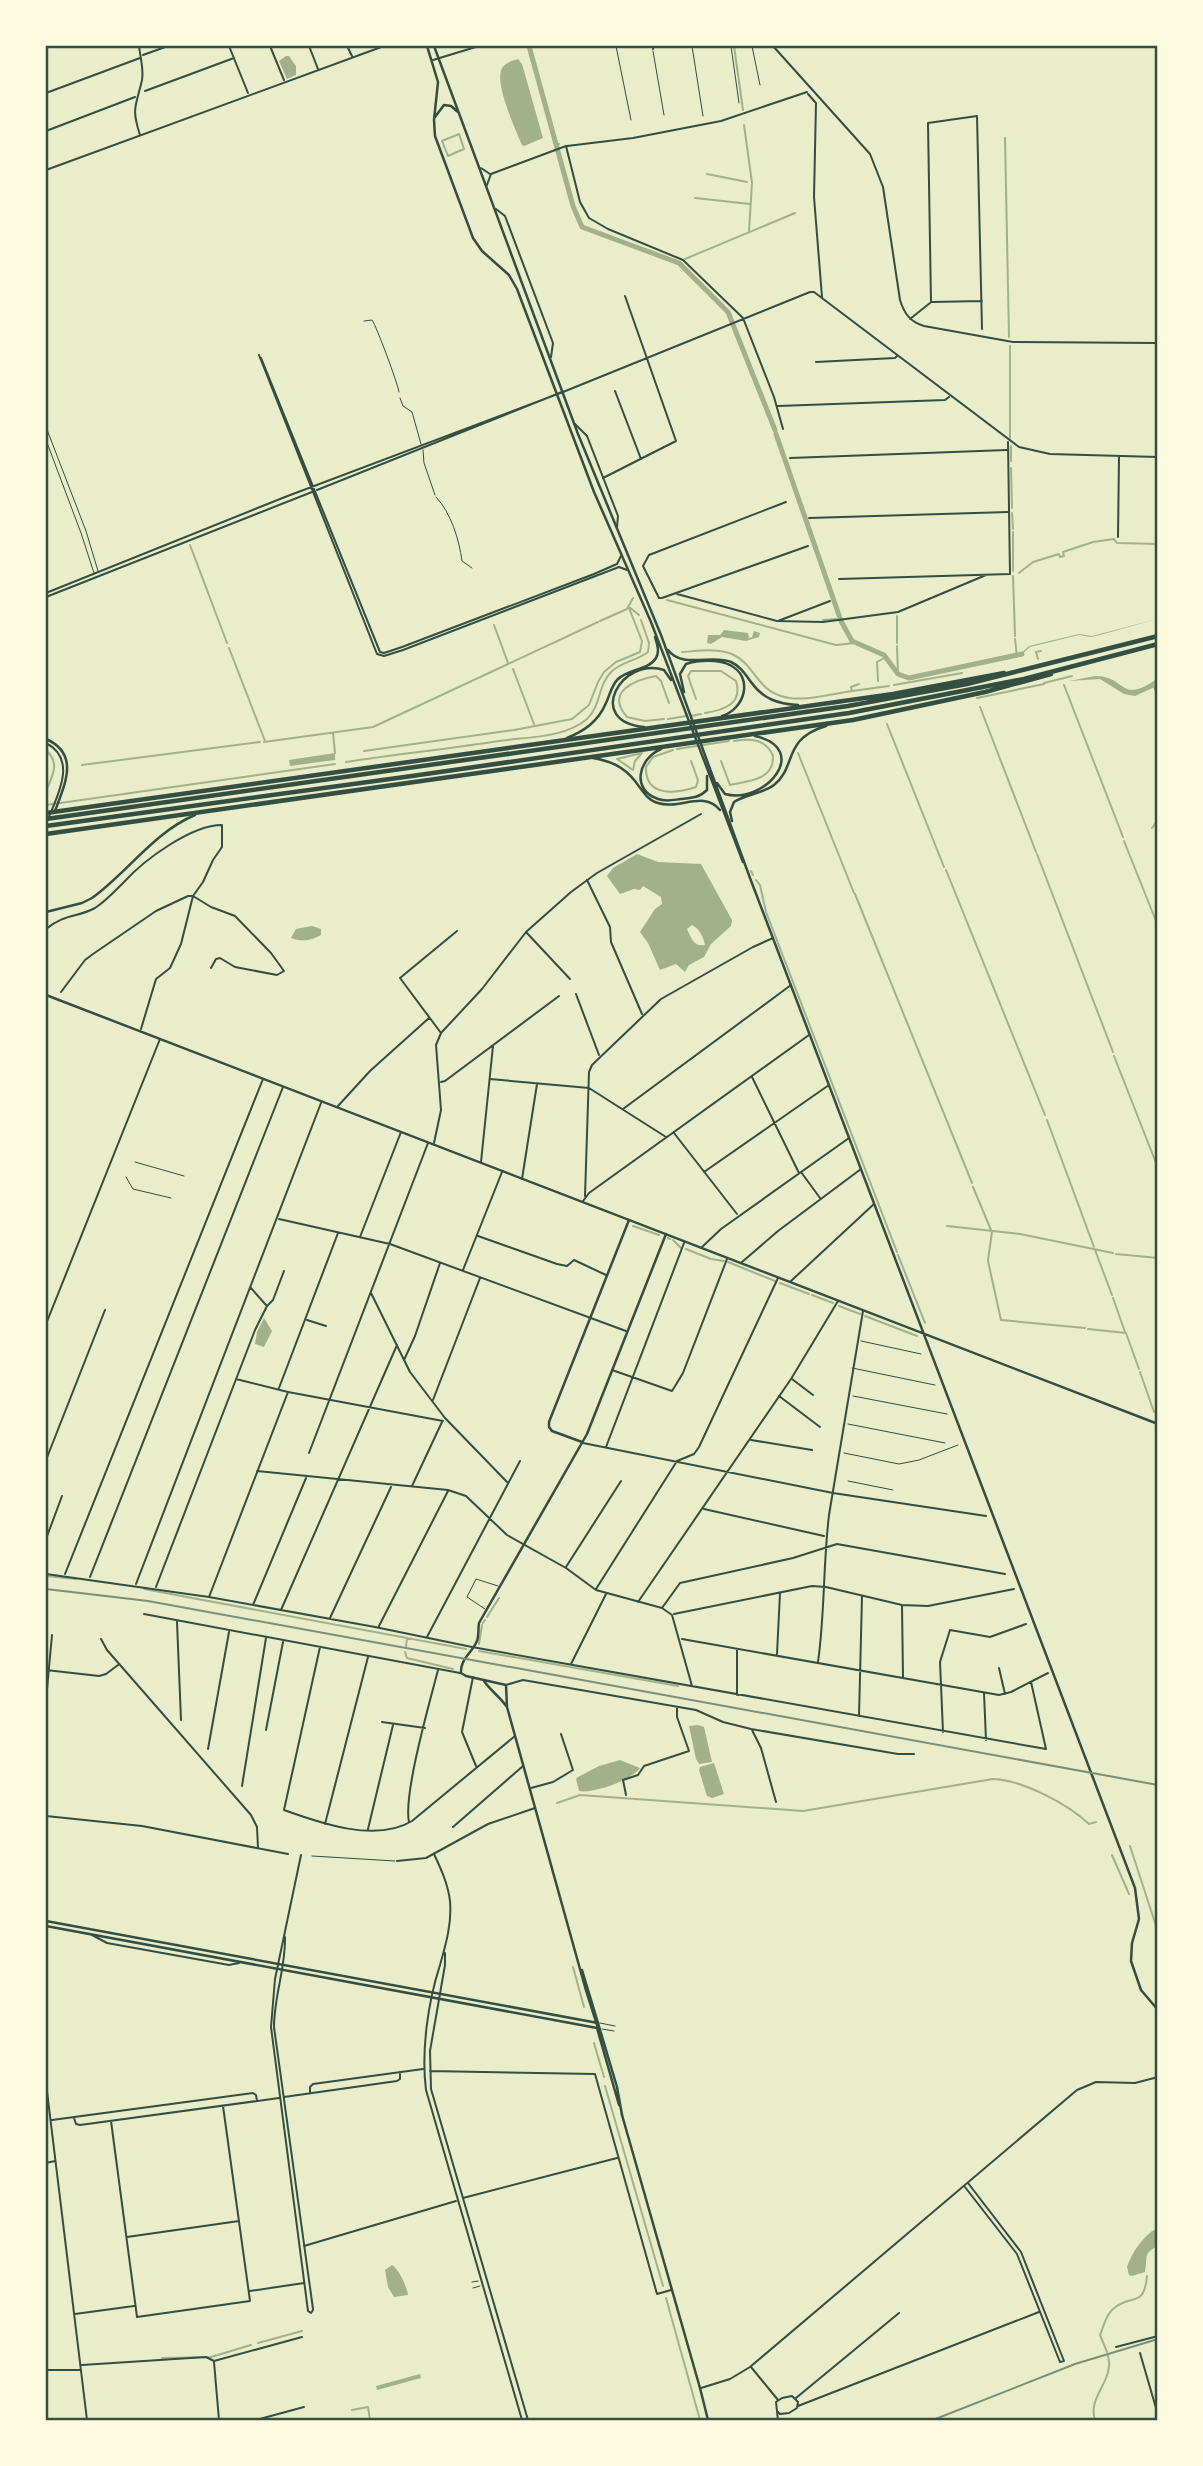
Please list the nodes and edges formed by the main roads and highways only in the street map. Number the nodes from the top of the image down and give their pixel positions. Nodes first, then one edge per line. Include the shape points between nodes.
1 (427, 46) edge
2 (434, 46) edge
3 (460, 115) junction
4 (434, 120) junction
5 (648, 615) junction
6 (660, 635) junction
7 (1157, 636) edge
8 (1157, 644) edge
9 (1032, 669) junction
10 (1061, 670) junction
11 (680, 699) junction
12 (686, 703) junction
13 (810, 705) junction
14 (686, 708) junction
15 (704, 721) junction
16 (839, 722) junction
17 (651, 728) junction
18 (734, 737) junction
19 (46, 741) edge
20 (553, 742) junction
21 (668, 746) junction
22 (703, 756) junction
23 (566, 759) junction
24 (704, 763) junction
25 (473, 773) junction
26 (712, 773) junction
27 (412, 776) junction
28 (337, 777) junction
29 (283, 779) junction
30 (220, 809) junction
31 (46, 813) edge
32 (724, 816) junction
33 (46, 819) edge
34 (46, 825) edge
35 (46, 835) edge
36 (737, 839) junction
37 (748, 872) junction
38 (46, 912) edge
39 (46, 995) edge
40 (629, 1220) junction
41 (666, 1234) junction
42 (925, 1334) junction
43 (941, 1340) junction
44 (931, 1351) junction
45 (1157, 1423) edge
46 (583, 1443) junction
47 (484, 1681) junction
48 (495, 1682) junction
49 (489, 1689) junction
50 (508, 1691) junction
51 (498, 1696) junction
52 (507, 1707) junction
53 (46, 1920) edge
54 (46, 1926) edge
55 (580, 1964) junction
56 (279, 1967) junction
57 (1157, 2010) edge
58 (592, 2012) junction
59 (585, 2021) junction
60 (597, 2023) junction
61 (599, 2028) junction
62 (709, 2420) edge

1 - 4 main road via 438,86
2 - 3 main road
3 - 4 main road via 444,105
3 - 6 main road via 574,424
4 - 5 main road via 436,140 473,238 513,281
5 - 11 main road
5 - 20 main road via 657,645 655,659 617,681 591,725
6 - 12 main road
6 - 13 main road via 676,658 729,661 773,701
7 - 9 highway
8 - 10 highway
9 - 13 highway
9 - 28 highway via 848,706
10 - 16 highway via 1025,683
10 - 27 highway via 849,713
11 - 14 main road
11 - 17 main road via 662,669 644,670 620,683 613,697 615,712 626,723
12 - 14 main road
12 - 15 main road via 680,678 686,664 732,665 745,692 739,706
13 - 15 highway
14 - 22 main road
15 - 17 highway
16 - 18 highway
16 - 36 main road via 803,737 773,786 734,802 730,812
17 - 20 highway
18 - 21 highway
18 - 26 main road via 756,736 772,742 781,755 777,776 760,788 729,795
19 - 35 main road via 61,750 68,765
20 - 29 highway
21 - 23 highway
21 - 24 main road via 647,757 640,773 646,791 658,799 703,794 708,782
22 - 24 main road
22 - 26 main road
23 - 25 highway
23 - 32 main road via 611,762 657,803 710,801
24 - 32 main road
25 - 27 highway
25 - 30 highway
26 - 36 main road
27 - 34 highway
28 - 29 highway
28 - 33 highway
29 - 31 highway
30 - 35 highway
30 - 38 main road via 171,828 92,898
32 - 37 main road
36 - 37 main road
37 - 42 main road
39 - 40 main road
40 - 41 main road
40 - 46 main road via 549,1427
41 - 42 main road
41 - 46 main road
42 - 43 main road
42 - 44 main road
43 - 44 main road
43 - 45 main road
44 - 57 main road via 1135,1888 1139,1919 1132,1967 1144,1996
46 - 47 main road via 486,1610 476,1643 462,1662 462,1674
47 - 48 main road
47 - 49 main road
48 - 49 main road
48 - 50 main road via 506,1685
49 - 51 main road
50 - 51 main road
50 - 52 main road
51 - 52 main road
52 - 55 main road
53 - 56 main road
54 - 56 main road
55 - 58 main road
55 - 60 main road
56 - 59 main road
56 - 61 main road
58 - 59 main road
58 - 60 main road
59 - 60 main road
60 - 61 main road
61 - 62 main road

